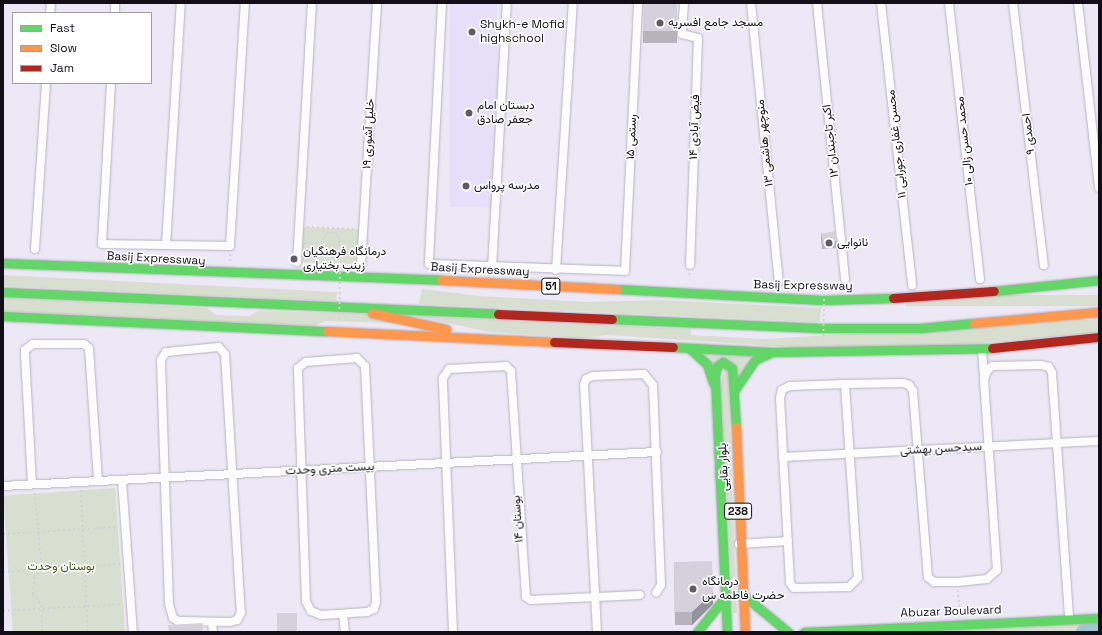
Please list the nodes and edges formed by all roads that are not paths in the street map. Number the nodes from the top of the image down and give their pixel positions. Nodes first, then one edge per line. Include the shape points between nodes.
1 (181, 3) edge
2 (245, 3) edge
3 (312, 3) edge
4 (377, 3) edge
5 (442, 3) edge
6 (507, 3) edge
7 (573, 3) edge
8 (638, 3) edge
9 (684, 3) edge
10 (751, 3) edge
11 (817, 3) edge
12 (881, 3) edge
13 (949, 3) edge
14 (1014, 3) edge
15 (1078, 3) edge
16 (46, 84) edge
17 (111, 84) edge
18 (1099, 188) edge
19 (166, 245) junction
20 (35, 249) dead end
21 (297, 262) dead end
22 (3, 263) edge
23 (361, 265) road end
24 (690, 265) dead end
25 (1044, 265) dead end
26 (492, 268) junction
27 (556, 270) junction
28 (845, 279) dead end
29 (980, 279) dead end
30 (1099, 280) edge
31 (779, 282) dead end
32 (912, 285) dead end
33 (3, 292) edge
34 (348, 308) junction
35 (1099, 312) edge
36 (3, 316) edge
37 (477, 336) junction
38 (1099, 337) edge
39 (687, 346) junction
40 (982, 349) junction
41 (777, 352) junction
42 (984, 380) junction
43 (845, 384) junction
44 (734, 391) junction
45 (716, 398) junction
46 (1099, 440) edge
47 (1058, 443) junction
48 (988, 446) junction
49 (917, 450) junction
50 (657, 452) junction
51 (851, 453) junction
52 (588, 455) junction
53 (783, 457) junction
54 (514, 459) junction
55 (447, 463) junction
56 (370, 467) junction
57 (303, 471) junction
58 (233, 474) junction
59 (167, 478) junction
60 (122, 480) junction
61 (98, 481) junction
62 (32, 484) junction
63 (3, 486) edge
64 (788, 541) junction
65 (739, 544) junction
66 (656, 593) dead end
67 (742, 594) junction
68 (640, 595) dead end
69 (594, 596) junction
70 (726, 596) junction
71 (343, 614) junction
72 (1099, 618) edge
73 (1069, 620) junction
74 (212, 623) junction
75 (133, 632) edge
76 (212, 632) edge
77 (345, 632) edge
78 (453, 632) edge
79 (597, 632) edge
80 (696, 632) edge
81 (727, 632) edge
82 (745, 632) edge
83 (788, 632) edge
84 (804, 632) edge

1 - 19 street
2 - 19 street via 230,246
3 - 21 street
4 - 23 street, خلیل آشوری ۱۹
5 - 26 street via 429,264
6 - 26 street
7 - 27 street
8 - 27 street, رستمی ۱۵ via 625,271
9 - 24 street, فیض آبادی ۱۴ via 682,34 698,38
10 - 31 street, منوچهر هاشمی ۱۳
11 - 28 street, اکبر تاجبندان ۱۲
12 - 32 street, محسن غفاری جورابی ۱۱
13 - 29 street, محمد حسن زالی ۱۰
14 - 25 street, احمدی ۹
15 - 18 street
16 - 20 street
17 - 19 street via 102,244
22 - 30 main road, Basij Expressway / 51 via 231,274 296,273 822,300 949,296
26 - 27 street
33 - 34 main road
34 - 35 main road via 820,328 920,328
34 - 37 main road
36 - 37 main road
37 - 39 main road
38 - 40 main road
39 - 41 main road
39 - 45 main road, بلوار بقایی / 238 via 707,364
40 - 41 main road
40 - 42 street
41 - 44 main road via 755,360
42 - 47 street via 992,366 1049,367 1052,373
42 - 48 street
43 - 49 street via 909,385 913,391
43 - 51 street
43 - 53 street via 790,386 782,390
44 - 45 main road, بلوار بقایی via 732,368 728,364 720,364 716,371
44 - 65 main road, بلوار بقایی / 238
45 - 70 main road, بلوار بقایی / 238
46 - 47 street, سیدحسن بهشتی
47 - 48 street, سیدحسن بهشتی
47 - 73 street
48 - 49 street, سیدحسن بهشتی
48 - 49 street via 997,570 987,579 958,582 934,582 927,570
49 - 51 street, سیدحسن بهشتی
50 - 52 street, بیست متری وحدت
50 - 52 street via 653,384 644,374 593,376 586,379 584,385
50 - 66 street via 661,585
51 - 53 street, سیدحسن بهشتی
51 - 64 street via 858,578 849,587 794,588 790,583
52 - 54 street, بیست متری وحدت
52 - 69 street
53 - 64 street
54 - 55 street, بیست متری وحدت
54 - 55 street, بوستان ۱۴ via 510,371 506,366 449,369 444,373
54 - 69 street, بوستان ۱۴ via 526,597 531,600
55 - 56 street, بیست متری وحدت
55 - 78 street
56 - 57 street, بیست متری وحدت
56 - 57 street via 362,360 300,364
56 - 71 street via 376,602 374,609 367,612
57 - 58 street, بیست متری وحدت
57 - 71 street via 306,601 311,611 321,615
58 - 59 street, بیست متری وحدت
58 - 59 street via 223,349 162,355
58 - 74 street via 241,613 237,620
59 - 60 street, بیست متری وحدت
59 - 74 street via 172,612 178,621
60 - 61 street, بیست متری وحدت
60 - 75 street
61 - 62 street, بیست متری وحدت
61 - 62 street via 87,345 29,346 26,364
62 - 63 street, بیست متری وحدت
64 - 65 street
65 - 67 main road, بلوار بقایی / 238
67 - 82 main road, بلوار بقایی / 238
67 - 83 main road
68 - 69 street
69 - 79 street
70 - 80 main road
70 - 81 main road, بلوار بقایی / 238
71 - 77 street
72 - 73 main road, Abuzar Boulevard
73 - 84 main road, Abuzar Boulevard
74 - 76 street

